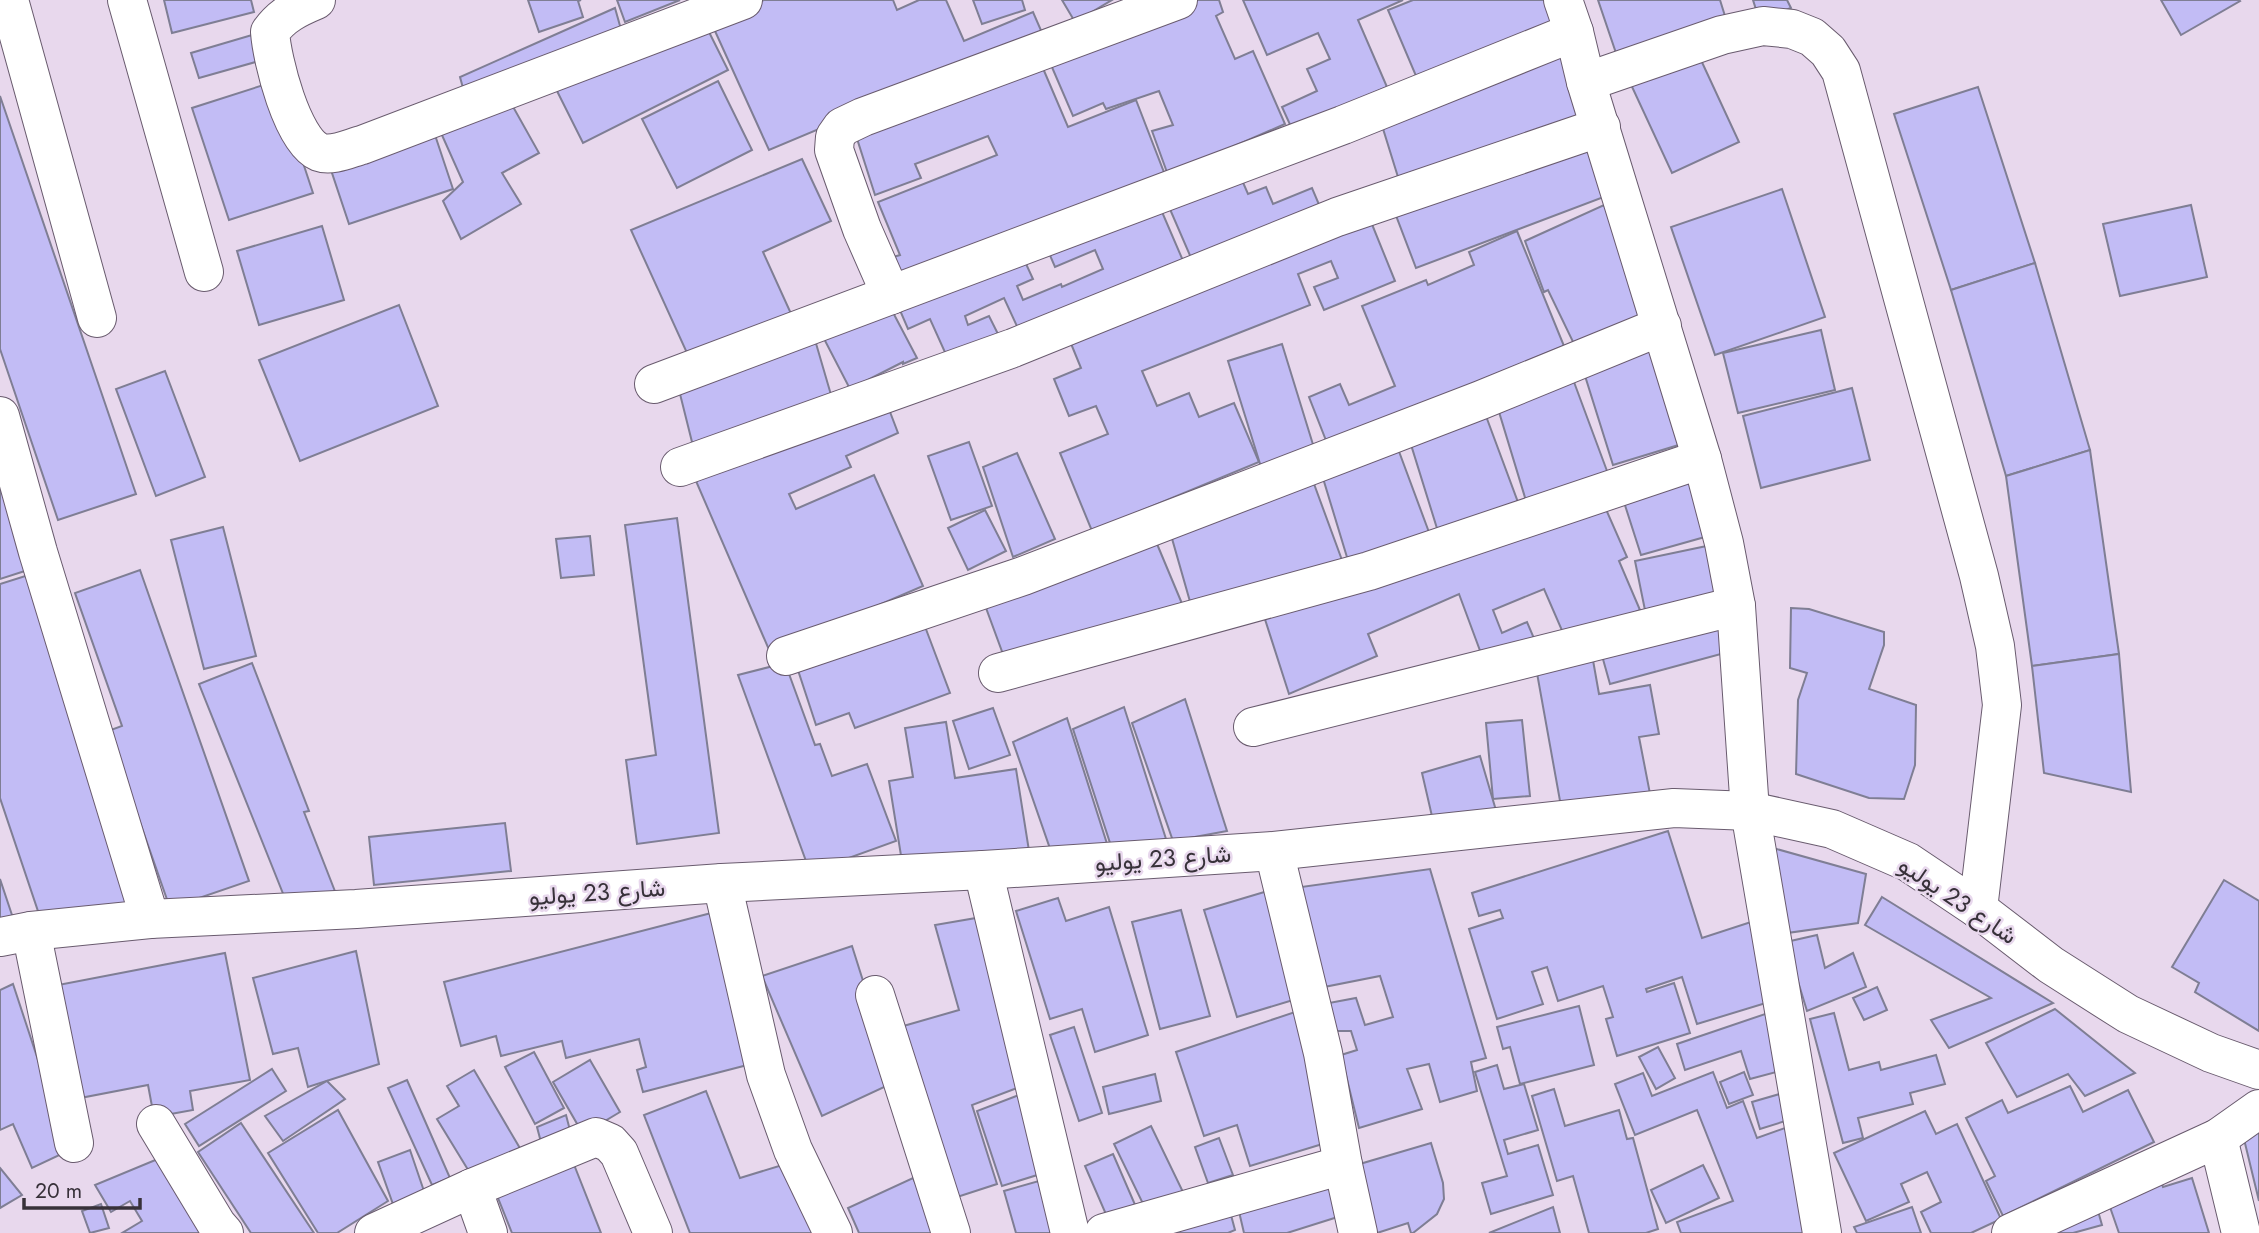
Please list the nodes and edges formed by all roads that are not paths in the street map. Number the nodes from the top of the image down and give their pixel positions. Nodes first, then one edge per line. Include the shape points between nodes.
1 (9, 0) edge
2 (127, 0) edge
3 (316, 0) edge
4 (743, 0) edge
5 (1178, 0) edge
6 (1569, 16) edge
7 (1586, 82) junction
8 (1601, 127) junction
9 (204, 272) dead end
10 (891, 295) junction
11 (97, 318) dead end
12 (1662, 326) junction
13 (654, 384) dead end
14 (0, 416) edge
15 (1702, 459) junction
16 (680, 467) dead end
17 (1736, 606) junction
18 (786, 656) dead end
19 (998, 673) dead end
20 (1253, 727) dead end
21 (1751, 811) junction
22 (1274, 851) junction
23 (983, 870) junction
24 (722, 883) junction
25 (1978, 909) junction
26 (150, 919) junction
27 (15, 934) edge
28 (875, 995) dead end
29 (2259, 1070) edge
30 (2259, 1109) edge
31 (156, 1125) dead end
32 (2218, 1138) junction
33 (74, 1143) dead end
34 (1343, 1165) junction
35 (472, 1188) junction
36 (224, 1233) edge
37 (373, 1233) edge
38 (488, 1233) edge
39 (653, 1233) edge
40 (833, 1233) edge
41 (951, 1233) edge
42 (1070, 1233) edge
43 (1104, 1233) edge
44 (1358, 1233) edge
45 (1822, 1233) edge
46 (2011, 1233) edge
47 (2241, 1233) edge

1 - 11 street
2 - 9 street
3 - 4 street via 290,11 270,32 280,83 293,116 304,139 322,153 362,145
5 - 10 street via 842,127 834,150
6 - 7 street
6 - 10 street via 1330,130
7 - 8 street
7 - 25 street via 1722,35 1763,26 1812,37 1841,71 1995,646 2002,705
8 - 12 street
8 - 16 street via 1337,217 1013,348
10 - 13 street
12 - 15 street
12 - 18 street via 1023,576
14 - 26 street
15 - 17 street
15 - 19 street via 1369,571
17 - 20 street
17 - 21 street
21 - 22 street, شارع 23 يوليو via 1674,808
21 - 25 street, شارع 23 يوليو via 1832,829 1908,862
21 - 45 street
22 - 23 street, شارع 23 يوليو
22 - 34 street via 1323,1053
23 - 24 street, شارع 23 يوليو
23 - 42 street
24 - 26 street, شارع 23 يوليو
24 - 40 street via 766,1075 793,1150
25 - 29 street, شارع 23 يوليو via 2050,965 2128,1014
26 - 27 street, شارع 23 يوليو
27 - 33 street
28 - 41 street
30 - 32 street
31 - 36 street
32 - 46 street
32 - 47 street
34 - 43 street
34 - 44 street
35 - 37 street
35 - 38 street
35 - 39 street via 596,1137 619,1153

